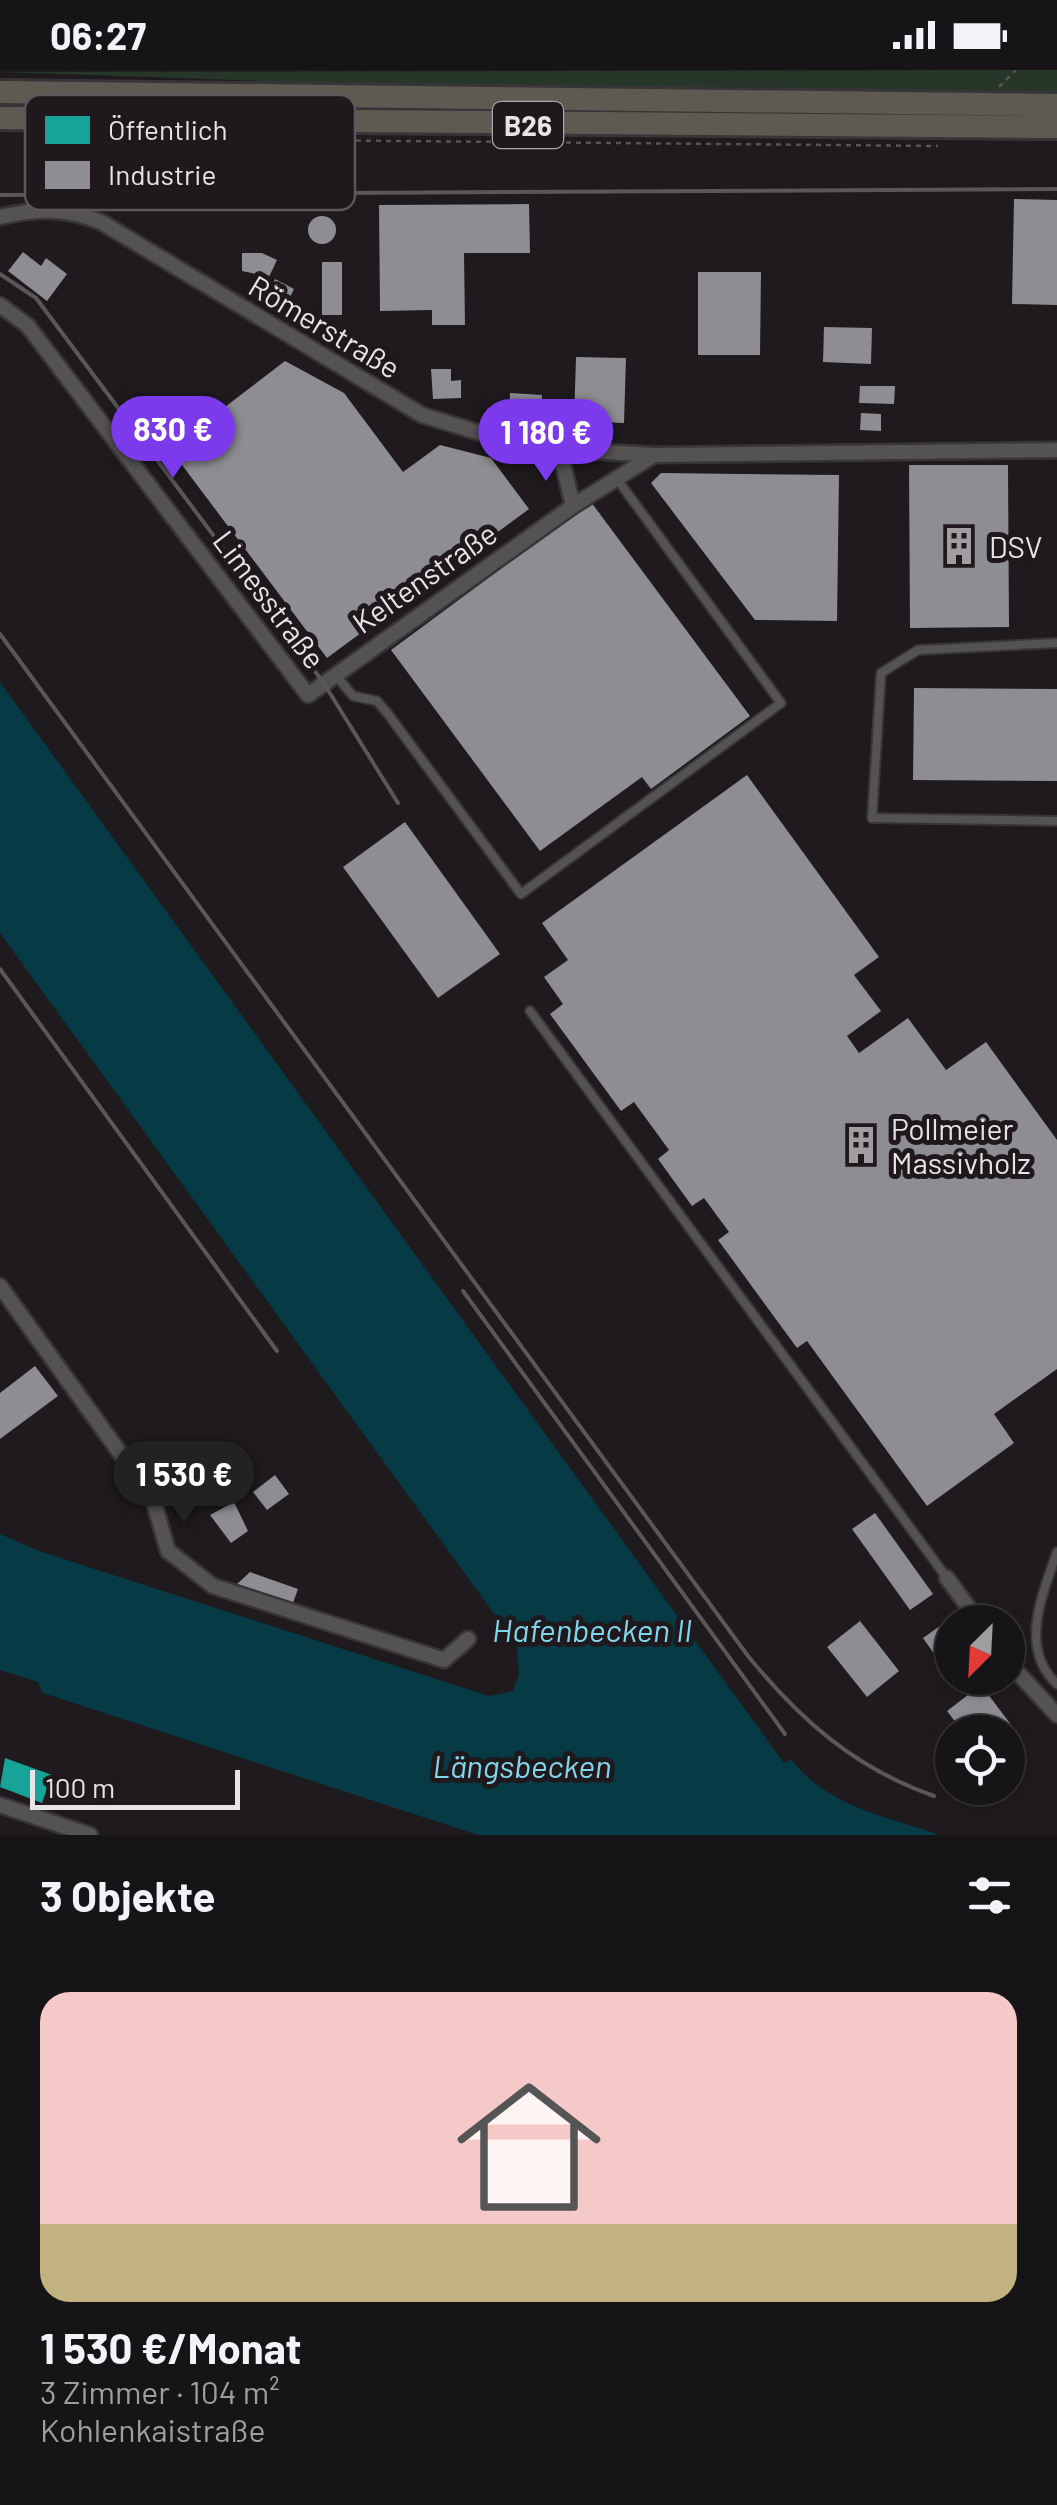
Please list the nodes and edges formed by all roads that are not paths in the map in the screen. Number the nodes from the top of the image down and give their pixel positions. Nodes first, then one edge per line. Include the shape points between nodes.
1 (0, 92) edge
2 (244, 95) edge
3 (355, 96) edge
4 (1057, 105) edge
5 (0, 118) edge
6 (25, 118) edge
7 (355, 121) edge
8 (1057, 126) edge
9 (0, 218) edge
10 (0, 305) edge
11 (1057, 450) edge
12 (560, 452) junction
13 (654, 455) junction
14 (617, 478) junction
15 (573, 506) junction
16 (1057, 643) edge
17 (335, 674) junction
18 (312, 701) joint
19 (1057, 821) edge
20 (530, 1010) dead end
21 (0, 1286) edge
22 (1057, 1552) edge
23 (946, 1578) joint
24 (966, 1605) edge
25 (468, 1639) dead end
26 (1025, 1680) edge
27 (1057, 1684) edge
28 (1057, 1715) edge
29 (0, 1805) edge
30 (90, 1835) edge

1 - 2 main road
3 - 4 main road
5 - 6 main road, B26
7 - 8 main road, B26
9 - 12 street, Römerstraße via 72,210 102,222 422,415
10 - 18 street, Limesstraße via 28,326
11 - 13 street, Römerstraße
12 - 13 street, Römerstraße
12 - 15 street
13 - 14 street, Keltenstraße
14 - 15 street, Keltenstraße
14 - 17 lane via 781,703 521,894 388,714 376,701 353,696
15 - 17 street, Keltenstraße
16 - 19 lane via 918,650 881,674 872,818
17 - 18 street, Keltenstraße
20 - 23 lane
21 - 25 street via 153,1499 168,1552 213,1586 444,1660
22 - 27 lane via 1035,1642
23 - 24 street
26 - 28 street
29 - 30 street

